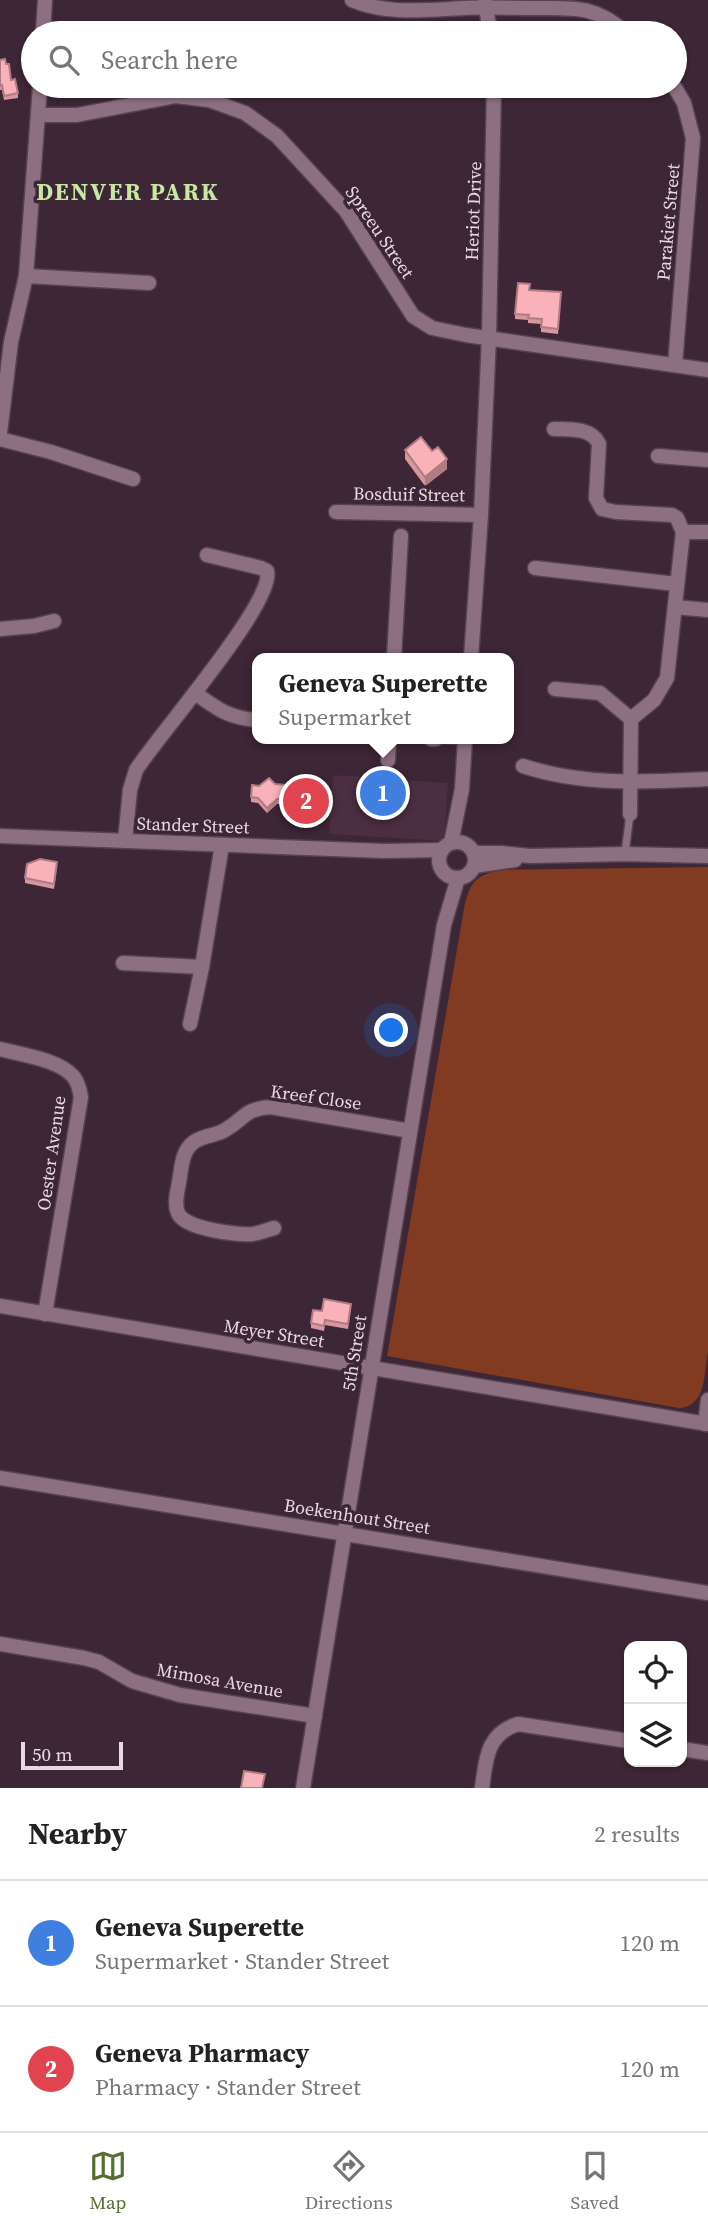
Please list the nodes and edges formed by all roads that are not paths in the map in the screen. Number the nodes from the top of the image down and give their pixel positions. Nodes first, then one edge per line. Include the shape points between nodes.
1 (44, 0) edge
2 (352, 0) edge
3 (486, 4) edge
4 (43, 21) edge
5 (610, 21) edge
6 (39, 98) edge
7 (166, 98) edge
8 (202, 98) edge
9 (495, 98) edge
10 (681, 98) edge
11 (38, 115) junction
12 (26, 276) junction
13 (149, 283) dead end
14 (489, 337) junction
15 (675, 365) junction
16 (708, 370) edge
17 (554, 429) dead end
18 (0, 433) edge
19 (0, 439) edge
20 (658, 456) dead end
21 (708, 460) edge
22 (133, 479) dead end
23 (336, 512) dead end
24 (403, 513) junction
25 (481, 515) junction
26 (684, 532) junction
27 (708, 532) edge
28 (401, 536) joint
29 (207, 555) dead end
30 (535, 568) dead end
31 (676, 584) junction
32 (675, 607) junction
33 (708, 610) edge
34 (54, 621) dead end
35 (0, 629) edge
36 (394, 653) edge
37 (471, 653) edge
38 (555, 689) dead end
39 (195, 693) junction
40 (252, 719) edge
41 (631, 719) junction
42 (389, 744) edge
43 (465, 744) edge
44 (388, 760) dead end
45 (523, 766) dead end
46 (708, 779) edge
47 (629, 783) junction
48 (462, 789) junction
49 (630, 814) joint
50 (0, 836) edge
51 (125, 841) junction
52 (222, 845) junction
53 (625, 854) junction
54 (472, 855) junction
55 (708, 856) edge
56 (447, 861) junction
57 (123, 962) dead end
58 (202, 967) junction
59 (190, 1024) dead end
60 (0, 1049) edge
61 (410, 1131) junction
62 (274, 1228) dead end
63 (0, 1306) edge
64 (45, 1314) junction
65 (372, 1368) junction
66 (708, 1400) edge
67 (706, 1424) edge
68 (0, 1478) edge
69 (345, 1534) junction
70 (708, 1593) edge
71 (0, 1644) edge
72 (315, 1716) junction
73 (624, 1740) edge
74 (687, 1750) edge
75 (708, 1753) edge
76 (303, 1788) edge
77 (482, 1788) edge

1 - 4 street
2 - 3 street via 381,10
3 - 5 street via 578,8
6 - 11 street
7 - 11 street, Spreeu Street via 77,116
8 - 14 street, Spreeu Street via 245,113 277,136 346,211 418,320 435,329
9 - 14 street, Heriot Drive
10 - 15 street, Parakiet Street via 693,138
11 - 12 street
12 - 13 street
12 - 18 street via 11,342
14 - 15 street, Spreeu Street
14 - 25 street
15 - 16 street, Spreeu Street
17 - 26 street via 590,434 597,440 596,498 602,509 672,515
19 - 22 street
20 - 21 street
23 - 24 street, Bosduif Street
24 - 25 street, Bosduif Street
24 - 28 lane
25 - 37 street
26 - 27 street
26 - 31 street
28 - 36 street
29 - 39 street via 266,570 268,578 254,608
30 - 31 street
31 - 32 street
32 - 33 street
32 - 41 street via 665,683
34 - 35 street
38 - 41 street via 600,693
39 - 40 street via 233,717
39 - 51 street via 135,771
41 - 47 street
42 - 44 street
43 - 48 street
45 - 47 street via 581,780
46 - 47 street
47 - 49 street
48 - 54 street
48 - 56 street
49 - 53 lane
50 - 51 street, Stander Street
51 - 52 street, Stander Street
52 - 56 street, Stander Street via 384,851
52 - 58 street
53 - 54 street
53 - 55 street
54 - 56 street, Stander Street
54 - 56 street via 465,876
56 - 61 street, 5th Street via 444,925
57 - 58 street
58 - 59 street
60 - 64 street, Oester Avenue via 64,1070 75,1077 81,1097
61 - 62 street, Kreef Close via 255,1108 228,1129 203,1137 187,1149 176,1204 183,1220 234,1233
61 - 65 street, 5th Street
63 - 64 street, Meyer Street
64 - 65 street, Meyer Street
65 - 67 street, Meyer Street
65 - 69 street, 5th Street
66 - 67 street
68 - 69 street, Boekenhout Street
69 - 70 street, Boekenhout Street
69 - 72 street, 5th Street
71 - 72 street, Mimosa Avenue via 99,1662 132,1681 180,1695
72 - 76 street, 5th Street
73 - 77 street via 518,1724 505,1728 487,1754
74 - 75 street

